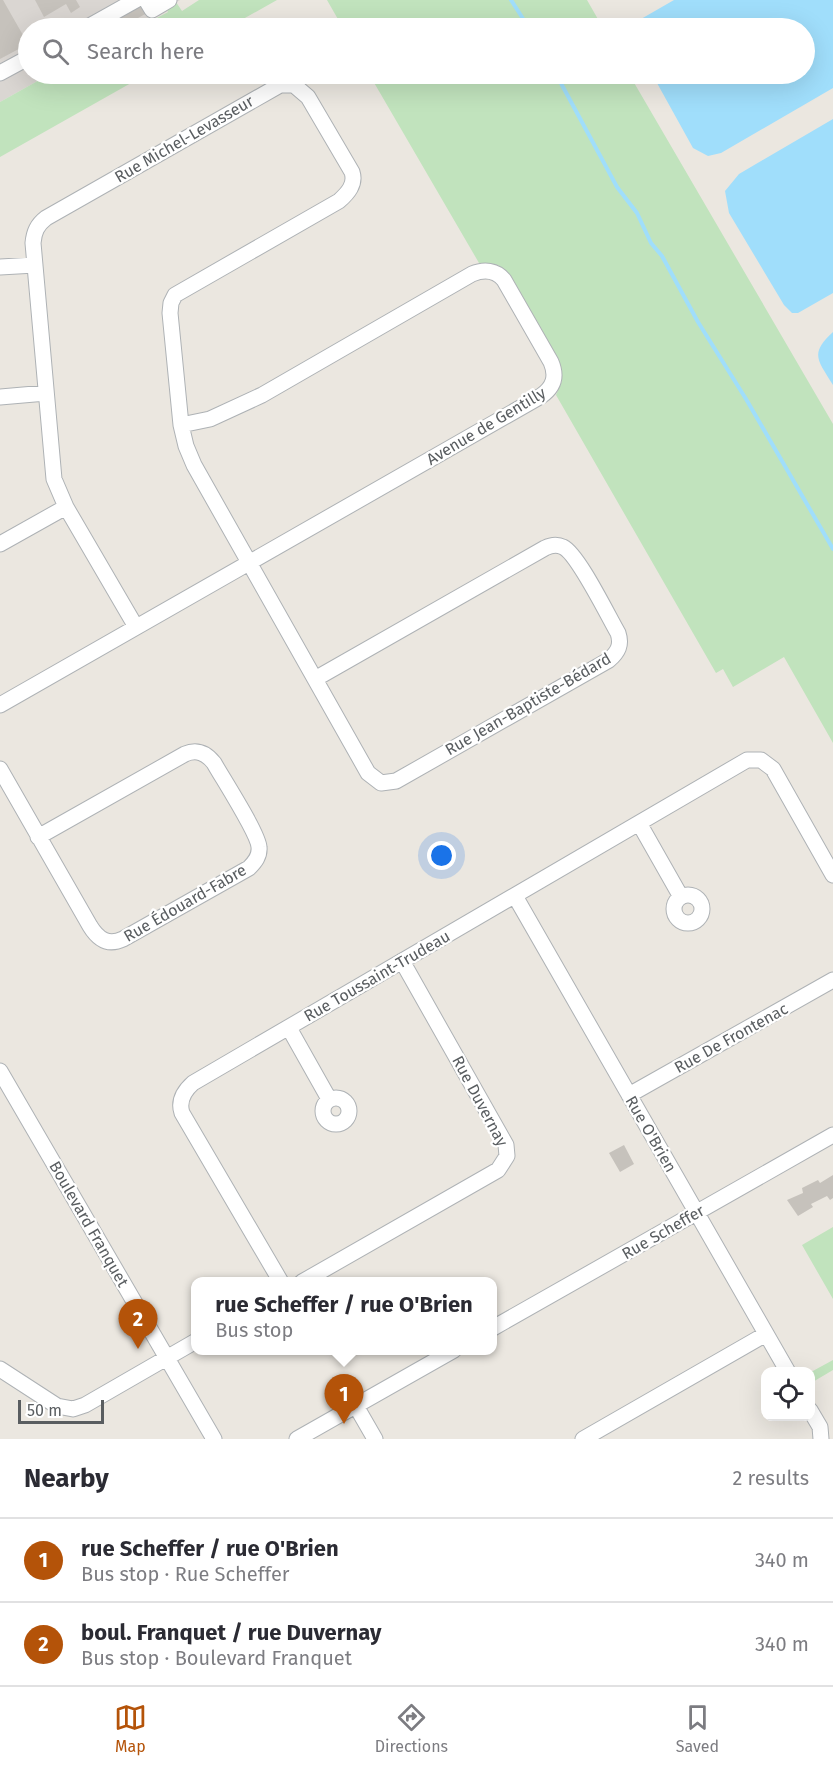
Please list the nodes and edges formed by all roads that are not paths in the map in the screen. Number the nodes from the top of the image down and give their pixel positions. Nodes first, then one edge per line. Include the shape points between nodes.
1 (136, 0) edge
2 (146, 0) edge
3 (169, 0) edge
4 (104, 18) edge
5 (18, 63) edge
6 (0, 73) edge
7 (36, 265) junction
8 (0, 267) edge
9 (46, 393) junction
10 (0, 398) edge
11 (181, 425) junction
12 (66, 507) junction
13 (0, 544) edge
14 (249, 562) junction
15 (136, 627) junction
16 (315, 679) junction
17 (0, 705) edge
18 (0, 770) edge
19 (639, 823) junction
20 (38, 837) junction
21 (833, 874) edge
22 (515, 896) junction
23 (681, 897) dead end
24 (402, 961) junction
25 (833, 980) edge
26 (289, 1028) junction
27 (0, 1071) edge
28 (0, 1089) edge
29 (629, 1095) junction
30 (330, 1100) dead end
31 (833, 1135) edge
32 (696, 1213) junction
33 (279, 1277) edge
34 (309, 1277) edge
35 (497, 1326) edge
36 (766, 1334) junction
37 (191, 1343) edge
38 (445, 1355) edge
39 (164, 1360) junction
40 (786, 1367) edge
41 (0, 1370) edge
42 (356, 1406) junction
43 (815, 1418) edge
44 (204, 1439) edge
45 (214, 1439) edge
46 (297, 1439) edge
47 (375, 1439) edge
48 (583, 1439) edge
49 (820, 1439) edge

1 - 4 street
2 - 3 street via 152,10
5 - 6 street
7 - 8 street
7 - 9 street, Rue Michel-Levasseur
7 - 11 street, Rue Michel-Levasseur via 34,232 46,218 280,85 294,85 305,93 352,172 352,184 339,201 175,295 170,313
9 - 10 street
9 - 12 street, Rue Michel-Levasseur via 53,472
11 - 14 street, Rue Michel-Levasseur via 189,456
11 - 14 street, Avenue de Gentilly via 210,419 247,403 482,271 496,273 504,280 551,362 553,382 541,396
12 - 13 street
12 - 15 street, Rue Michel-Levasseur
14 - 15 street, Avenue de Gentilly
14 - 16 street, Rue Jean-Baptiste-Bédard
15 - 17 street, Avenue de Gentilly
16 - 16 street, Rue Jean-Baptiste-Bédard via 554,545 563,547 575,558 619,638 618,650 609,660 391,783 381,783 368,773
18 - 20 street, Rue Édouard-Fabre
19 - 21 street, Rue Toussaint-Trudeau via 743,762 761,760 773,769
19 - 22 street, Rue Toussaint-Trudeau
19 - 23 street
20 - 20 street, Rue Édouard-Fabre via 94,933 113,943 249,868 259,850 214,763 196,752 185,754
22 - 24 street, Rue Toussaint-Trudeau
22 - 29 street, Rue O'Brien
24 - 26 street, Rue Toussaint-Trudeau
24 - 34 street, Rue Duvernay via 506,1145 507,1156 498,1170
25 - 29 street, Rue De Frontenac
26 - 30 street
26 - 33 street, Rue Toussaint-Trudeau via 194,1083 181,1102 185,1117
27 - 39 street, Boulevard Franquet
28 - 39 street, Boulevard Franquet
29 - 32 street, Rue O'Brien
31 - 32 street, Rue Scheffer
32 - 35 street, Rue Scheffer
32 - 36 street, Rue O'Brien
36 - 40 street, Rue O'Brien
36 - 48 street
37 - 39 street
38 - 42 street
39 - 41 street via 73,1408 57,1406
39 - 44 street, Boulevard Franquet
39 - 45 street, Boulevard Franquet
42 - 46 street
42 - 47 street
43 - 49 street

